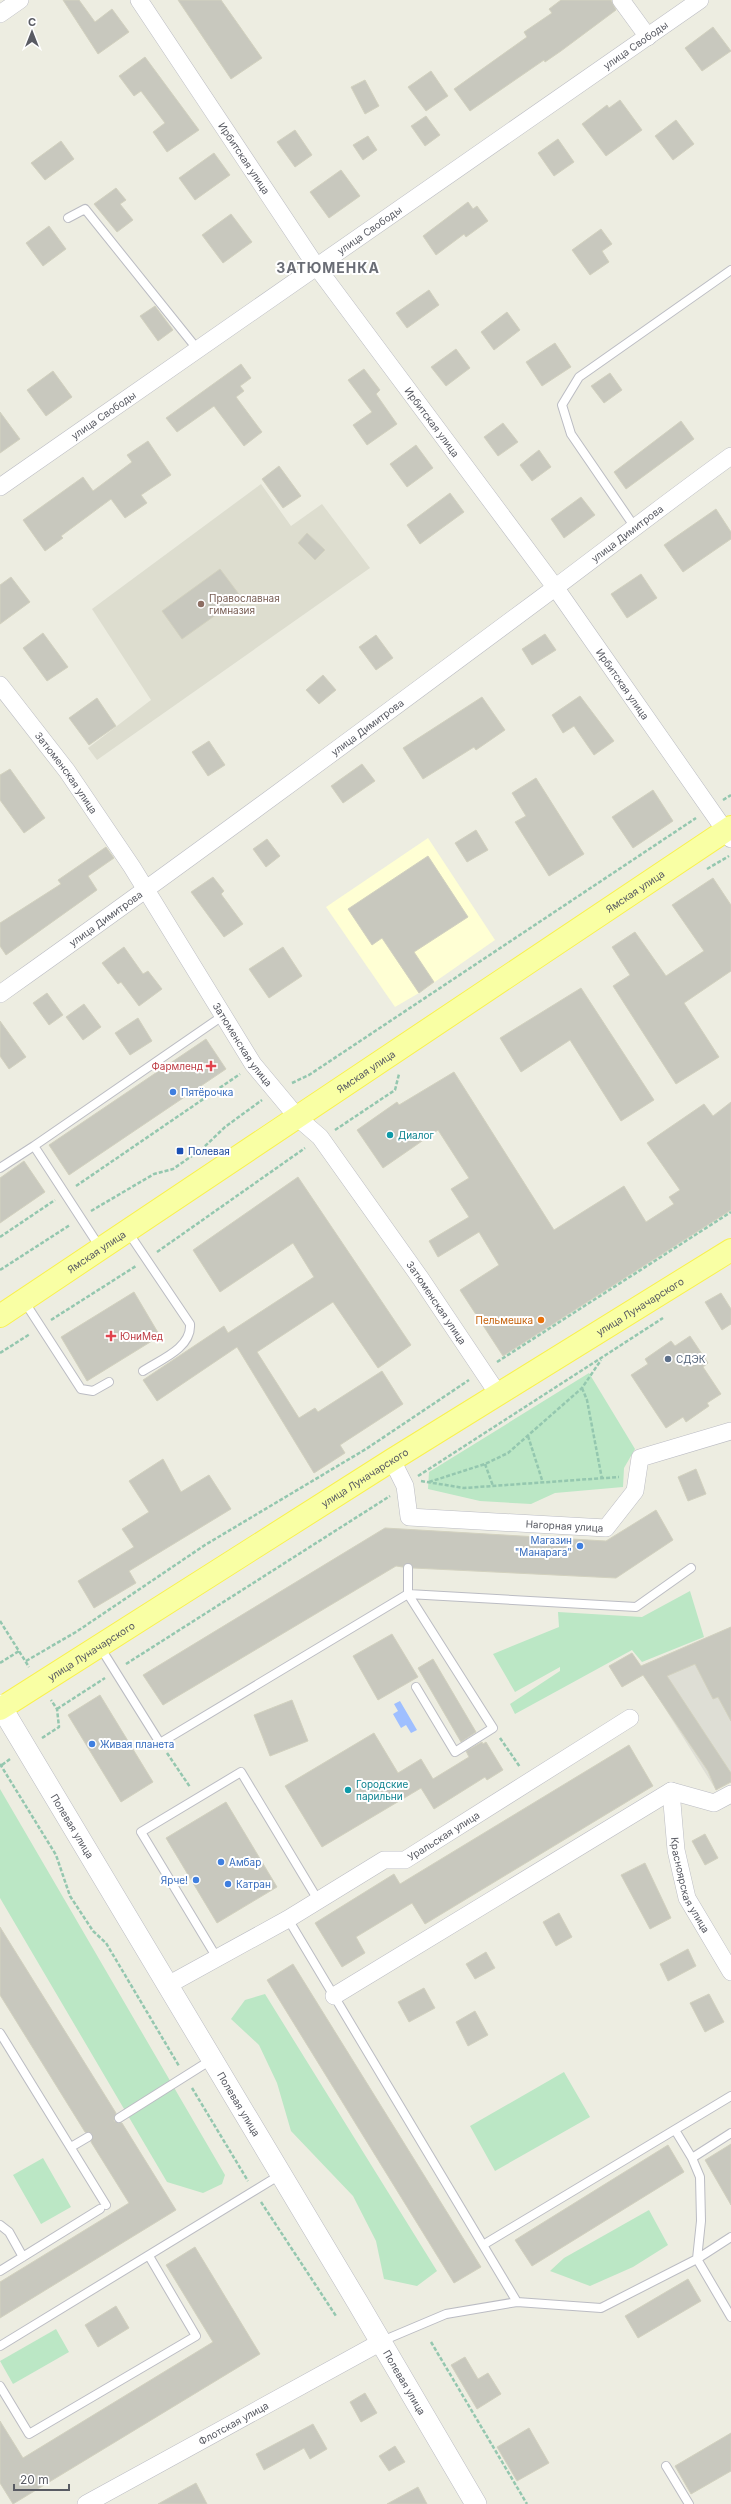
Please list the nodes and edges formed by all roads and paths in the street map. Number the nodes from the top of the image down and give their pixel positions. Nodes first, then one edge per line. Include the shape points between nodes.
1 (20, 0) edge
2 (139, 0) edge
3 (622, 0) edge
4 (700, 0) edge
5 (0, 14) edge
6 (648, 37) junction
7 (68, 218) dead end
8 (316, 266) junction
9 (731, 270) edge
10 (198, 350) junction
11 (731, 456) edge
12 (0, 487) edge
13 (634, 526) junction
14 (555, 587) junction
15 (0, 685) edge
16 (731, 795) edge
17 (711, 809) junction
18 (729, 833) edge
19 (731, 854) edge
20 (706, 870) dead end
21 (147, 889) junction
22 (0, 994) edge
23 (225, 1014) junction
24 (253, 1064) junction
25 (400, 1069) dead end
26 (276, 1090) junction
27 (298, 1118) junction
28 (320, 1137) junction
29 (34, 1146) junction
30 (0, 1168) edge
31 (65, 1194) junction
32 (731, 1212) edge
33 (81, 1218) junction
34 (128, 1231) junction
35 (0, 1238) edge
36 (101, 1249) junction
37 (731, 1250) edge
38 (146, 1259) junction
39 (0, 1270) edge
40 (24, 1300) junction
41 (0, 1316) edge
42 (41, 1326) junction
43 (0, 1353) edge
44 (601, 1358) dead end
45 (484, 1370) junction
46 (143, 1371) dead end
47 (109, 1382) dead end
48 (582, 1388) junction
49 (498, 1394) junction
50 (731, 1431) edge
51 (528, 1436) junction
52 (392, 1460) junction
53 (485, 1464) junction
54 (637, 1476) junction
55 (415, 1478) dead end
56 (602, 1479) junction
57 (427, 1483) junction
58 (543, 1484) junction
59 (493, 1486) junction
60 (408, 1568) dead end
61 (691, 1568) dead end
62 (408, 1594) junction
63 (99, 1645) junction
64 (19, 1651) dead end
65 (26, 1661) dead end
66 (0, 1664) edge
67 (416, 1687) dead end
68 (1, 1707) edge
69 (630, 1718) dead end
70 (493, 1728) junction
71 (160, 1743) junction
72 (0, 1764) edge
73 (529, 1781) junction
74 (671, 1791) junction
75 (731, 1794) edge
76 (197, 1798) junction
77 (318, 1900) junction
78 (288, 1919) junction
79 (217, 1958) junction
80 (731, 1972) edge
81 (168, 1985) junction
82 (334, 1996) junction
83 (0, 2033) edge
84 (212, 2060) junction
85 (185, 2076) junction
86 (731, 2096) edge
87 (119, 2118) dead end
88 (675, 2130) junction
89 (731, 2133) edge
90 (88, 2137) dead end
91 (71, 2147) junction
92 (692, 2158) junction
93 (280, 2175) junction
94 (254, 2191) junction
95 (0, 2225) edge
96 (731, 2236) edge
97 (483, 2245) junction
98 (148, 2256) junction
99 (23, 2257) junction
100 (697, 2259) junction
101 (0, 2271) edge
102 (517, 2302) junction
103 (336, 2316) dead end
104 (731, 2318) edge
105 (381, 2342) junction
106 (431, 2342) dead end
107 (0, 2346) edge
108 (0, 2386) edge
109 (666, 2466) dead end
110 (86, 2504) edge
111 (476, 2504) edge
112 (527, 2504) edge
113 (689, 2504) edge

1 - 5 street
2 - 8 street, Ирбитская улица
3 - 6 street
4 - 6 street, улица Свободы
6 - 8 street, улица Свободы
7 - 10 lane via 86,209
8 - 10 street, улица Свободы
8 - 14 street, Ирбитская улица
9 - 13 lane via 579,377 562,405 571,434
10 - 12 street, улица Свободы
11 - 13 street, улица Димитрова
13 - 14 street, улица Димитрова
14 - 17 street, Ирбитская улица
14 - 21 street, улица Димитрова
15 - 21 street, Затюменская улица via 67,771
16 - 17 path
17 - 18 street, Ирбитская улица
17 - 26 path via 309,1075
18 - 27 main road, Ямская улица
19 - 20 path
21 - 22 street, улица Димитрова
21 - 23 street, Затюменская улица
23 - 24 street, Затюменская улица
23 - 29 lane
24 - 26 street, Затюменская улица
24 - 31 path
25 - 28 path via 395,1090 334,1131
26 - 27 street, Затюменская улица
26 - 33 path via 173,1169 154,1174
27 - 28 street, Затюменская улица
27 - 34 main road, Ямская улица
28 - 38 path
28 - 45 street, Затюменская улица
29 - 30 lane
29 - 31 lane
31 - 33 lane
31 - 35 path
32 - 45 path
33 - 36 lane
33 - 39 path
34 - 36 main road, Ямская улица
34 - 38 lane
36 - 40 main road, Ямская улица
37 - 49 main road, улица Луначарского
38 - 42 path
38 - 46 lane via 190,1324 190,1333 185,1343
40 - 41 main road, Ямская улица
40 - 42 lane
42 - 43 path
42 - 47 lane via 81,1388 93,1391
44 - 48 path
45 - 49 street, Затюменская улица
45 - 65 path via 366,1449 205,1545 76,1632
48 - 51 path
48 - 56 path via 587,1400
49 - 52 main road, улица Луначарского
50 - 54 street, Нагорная улица via 640,1458
51 - 53 path via 508,1454
51 - 58 path
52 - 54 street, Нагорная улица via 405,1486 409,1523 606,1528 635,1490
52 - 63 main road, улица Луначарского
53 - 57 path
53 - 59 path
54 - 56 path
55 - 57 path
56 - 58 path
57 - 59 path via 464,1488
58 - 59 path
60 - 62 lane
61 - 62 lane via 636,1607
62 - 70 lane
62 - 71 lane
63 - 68 main road, улица Луначарского
63 - 71 lane
64 - 66 path
67 - 70 lane via 455,1752
68 - 81 street, Полевая улица
69 - 73 street, Уральская улица
70 - 73 path
71 - 76 path
72 - 85 path via 56,1855 70,1896 93,1931 106,1943
73 - 77 street, Уральская улица via 405,1860 384,1860
74 - 75 street via 714,1803
74 - 80 street, Красноярская улица via 676,1850 687,1898
74 - 82 street
76 - 77 lane via 241,1772
76 - 79 lane via 141,1832
77 - 78 street, Уральская улица
78 - 79 street, Уральская улица
78 - 82 lane
79 - 81 street, Уральская улица
81 - 84 street, Полевая улица
82 - 97 lane
83 - 91 lane
84 - 85 lane
84 - 93 street, Полевая улица
85 - 87 lane
85 - 94 path
86 - 88 lane
88 - 92 lane
88 - 97 lane
89 - 92 lane
90 - 91 lane
91 - 99 lane via 103,2207
92 - 100 lane via 700,2177 701,2221
93 - 94 lane
93 - 105 street, Полевая улица
94 - 98 lane
94 - 103 path
95 - 99 lane via 9,2232
96 - 100 lane
97 - 102 lane
98 - 107 lane
98 - 108 lane via 196,2336 29,2434
99 - 101 lane
100 - 102 lane via 601,2308
100 - 104 lane
102 - 105 lane via 446,2314
105 - 110 street, Флотская улица
105 - 111 street, Полевая улица
106 - 112 path
109 - 113 lane

